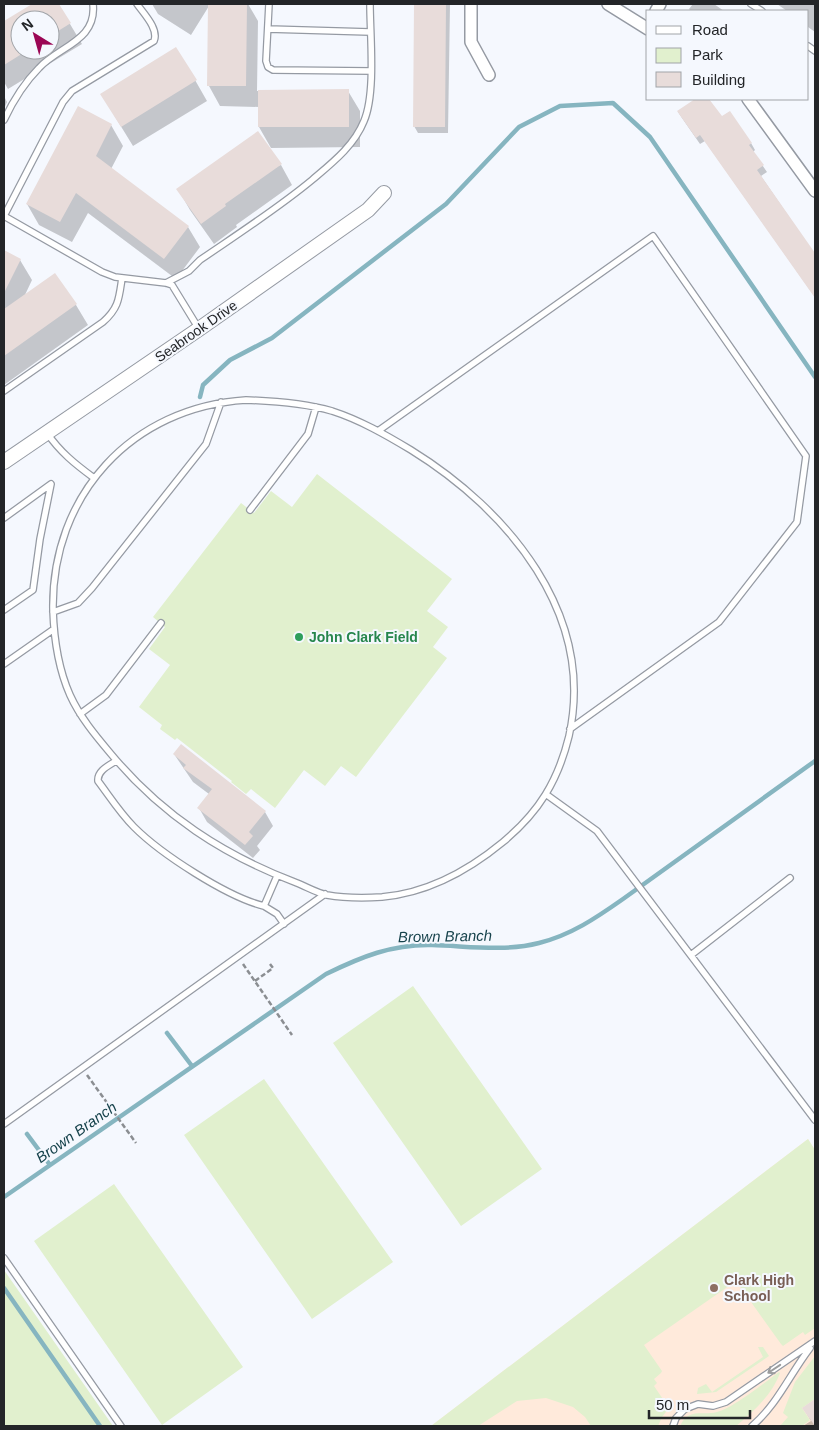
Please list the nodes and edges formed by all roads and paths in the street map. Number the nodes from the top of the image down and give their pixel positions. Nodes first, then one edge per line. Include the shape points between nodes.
1 (93, 4) edge
2 (137, 4) edge
3 (269, 4) edge
4 (370, 4) edge
5 (471, 4) edge
6 (608, 4) edge
7 (646, 26) edge
8 (268, 29) junction
9 (370, 32) junction
10 (371, 70) junction
11 (489, 76) dead end
12 (749, 100) edge
13 (4, 120) edge
14 (815, 191) edge
15 (384, 193) dead end
16 (4, 216) edge
17 (122, 278) junction
18 (166, 283) junction
19 (199, 329) junction
20 (4, 391) edge
21 (221, 402) junction
22 (316, 407) junction
23 (378, 431) junction
24 (47, 433) junction
25 (4, 462) edge
26 (94, 478) junction
27 (250, 510) dead end
28 (4, 518) edge
29 (4, 610) edge
30 (53, 612) junction
31 (161, 623) dead end
32 (54, 629) junction
33 (4, 664) edge
34 (80, 714) junction
35 (570, 729) junction
36 (116, 761) junction
37 (547, 795) junction
38 (277, 876) junction
39 (790, 878) dead end
40 (325, 894) junction
41 (264, 906) junction
42 (284, 924) junction
43 (691, 955) junction
44 (238, 957) junction
45 (270, 964) dead end
46 (255, 980) junction
47 (292, 1034) dead end
48 (82, 1068) junction
49 (815, 1120) edge
50 (4, 1124) edge
51 (136, 1143) dead end
52 (4, 1258) edge
53 (815, 1342) edge
54 (121, 1426) edge
55 (673, 1426) edge
56 (752, 1426) edge

1 - 13 lane via 89,29 39,68
2 - 16 lane via 155,30 154,41 72,91
3 - 8 lane
4 - 9 lane
5 - 11 street via 470,42
6 - 7 street
8 - 9 lane
8 - 10 lane via 266,61 272,70
9 - 10 lane
10 - 18 lane via 364,121 352,142 330,166 189,271
12 - 14 street
15 - 19 street, Seabrook Drive via 368,210
16 - 17 lane via 102,272
17 - 18 lane
17 - 20 lane via 114,312
18 - 19 lane via 172,286
19 - 24 street, Seabrook Drive
21 - 22 lane via 272,400
21 - 26 lane via 190,410 150,429 108,461
21 - 30 lane via 206,444 98,580 78,603
22 - 23 lane via 352,418
22 - 27 lane via 308,434
23 - 35 lane via 462,486 505,528 532,561 556,606 567,636 574,681
23 - 35 lane via 653,236 806,456 797,522 719,622
24 - 25 street, Seabrook Drive
24 - 26 lane via 68,459
26 - 30 lane via 78,502 61,544
28 - 29 lane via 51,484 33,590
30 - 32 lane
31 - 34 lane via 106,695
32 - 33 lane
32 - 34 lane via 61,670
34 - 36 lane
35 - 37 lane via 558,772
36 - 38 lane via 154,800 186,825 235,856
36 - 41 lane via 99,773 98,782 134,827 176,861 250,902
37 - 40 lane via 530,817 502,843 443,881 404,894 383,897
37 - 43 lane via 597,830
38 - 40 lane
38 - 41 lane
39 - 43 lane
40 - 42 lane
41 - 42 lane via 278,914
42 - 44 lane
43 - 49 lane
44 - 46 path
44 - 48 lane
45 - 46 path via 273,968
46 - 47 path
48 - 50 lane
48 - 51 path
52 - 54 lane
53 -> 55 lane via 726,1402 713,1406 698,1404 685,1409
53 - 56 lane via 795,1367 776,1400

